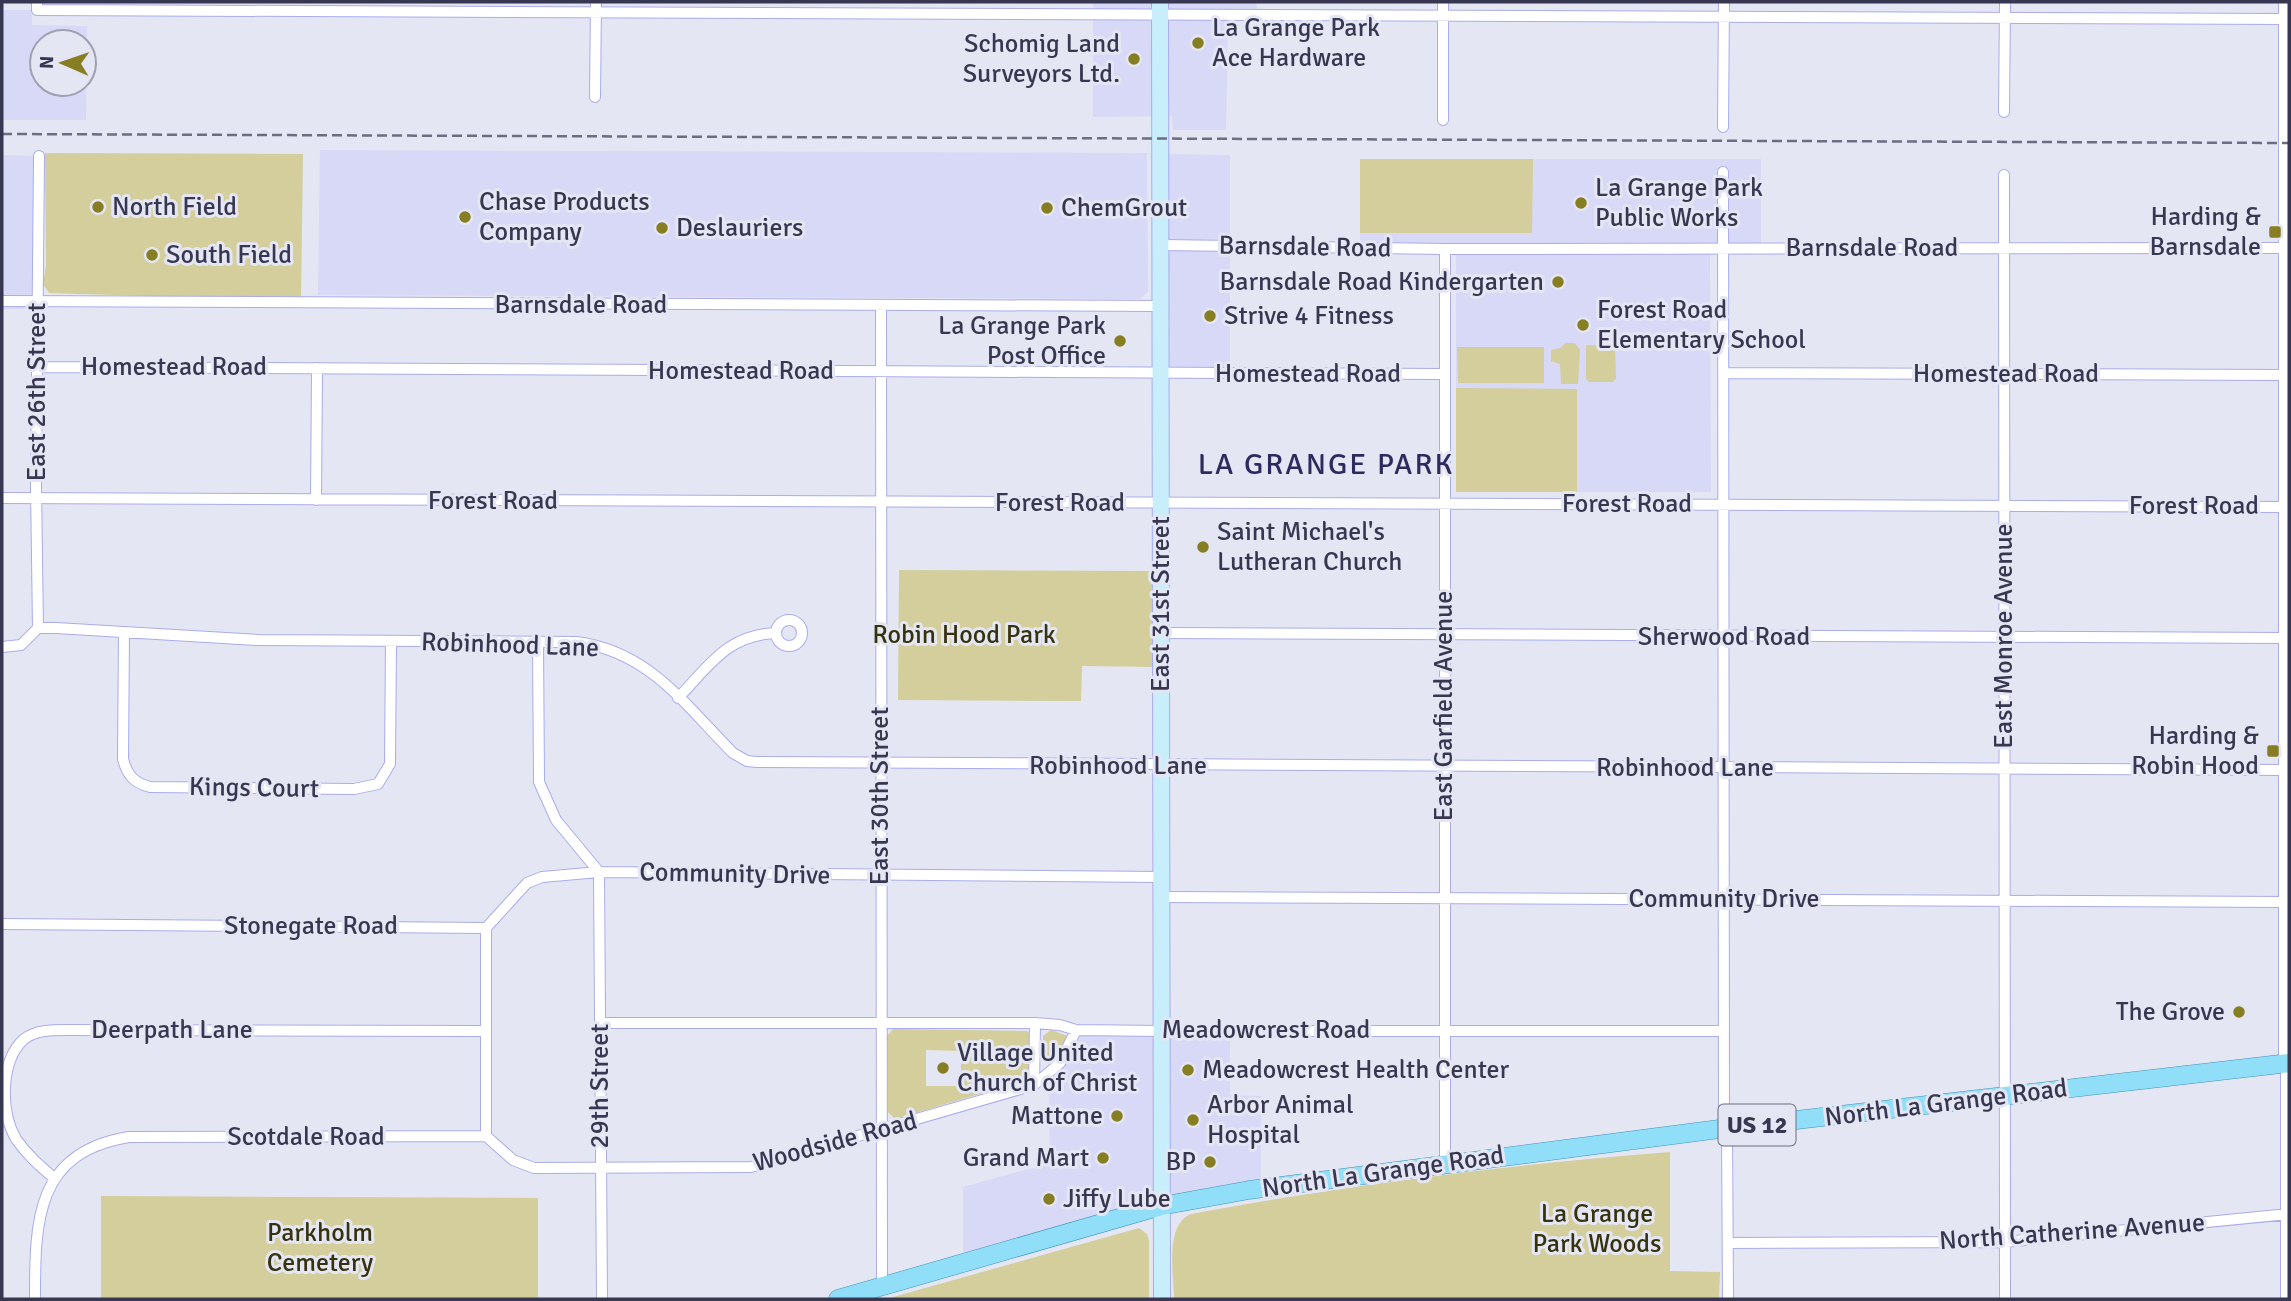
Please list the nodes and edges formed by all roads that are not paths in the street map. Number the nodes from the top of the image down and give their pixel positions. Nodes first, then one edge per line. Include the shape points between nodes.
1 (878, 2) edge
2 (1443, 2) edge
3 (1724, 2) edge
4 (2005, 2) edge
5 (2286, 2) edge
6 (37, 6) edge
7 (314, 6) edge
8 (596, 7) edge
9 (1160, 8) edge
10 (878, 15) junction
11 (1443, 16) junction
12 (1724, 17) junction
13 (2005, 19) junction
14 (2287, 19) edge
15 (595, 97) dead end
16 (2004, 112) dead end
17 (1443, 120) dead end
18 (1723, 127) dead end
19 (39, 156) dead end
20 (1723, 172) dead end
21 (2004, 175) dead end
22 (1161, 245) junction
23 (1445, 248) junction
24 (1723, 248) junction
25 (2288, 248) edge
26 (2004, 249) junction
27 (2, 301) edge
28 (38, 301) junction
29 (1161, 306) junction
30 (881, 307) junction
31 (37, 366) junction
32 (317, 368) junction
33 (880, 372) junction
34 (1161, 373) junction
35 (1723, 373) junction
36 (1445, 374) junction
37 (2004, 374) junction
38 (2287, 375) edge
39 (2, 498) edge
40 (37, 498) junction
41 (316, 500) junction
42 (880, 503) junction
43 (1161, 503) junction
44 (1445, 504) junction
45 (1723, 505) junction
46 (2004, 506) junction
47 (2287, 515) edge
48 (38, 628) junction
49 (124, 633) junction
50 (776, 633) dead end
51 (1161, 633) junction
52 (1444, 635) junction
53 (1723, 637) junction
54 (2004, 638) junction
55 (2286, 638) junction
56 (391, 641) junction
57 (538, 642) junction
58 (2, 647) edge
59 (2288, 664) edge
60 (678, 698) junction
61 (880, 764) junction
62 (1161, 766) junction
63 (1444, 767) junction
64 (1723, 768) junction
65 (2004, 769) junction
66 (2286, 770) junction
67 (2288, 808) edge
68 (598, 872) junction
69 (880, 876) junction
70 (1161, 877) junction
71 (1161, 897) junction
72 (1444, 898) junction
73 (1723, 899) junction
74 (2004, 900) junction
75 (2286, 902) junction
76 (2, 923) edge
77 (486, 928) junction
78 (880, 1022) junction
79 (600, 1023) junction
80 (1035, 1023) junction
81 (1445, 1029) junction
82 (1076, 1030) junction
83 (485, 1031) junction
84 (1161, 1031) junction
85 (1723, 1031) junction
86 (2287, 1063) edge
87 (1034, 1085) junction
88 (2005, 1097) junction
89 (1725, 1129) junction
90 (880, 1132) junction
91 (486, 1136) junction
92 (1445, 1164) junction
93 (600, 1167) junction
94 (54, 1178) junction
95 (1161, 1206) junction
96 (2288, 1214) edge
97 (2005, 1242) junction
98 (1728, 1243) junction
99 (882, 1286) junction
100 (35, 1299) edge
101 (602, 1299) edge
102 (838, 1299) edge
103 (1162, 1299) edge
104 (1728, 1299) edge
105 (2005, 1299) edge
106 (2286, 1299) edge

1 - 10 street
2 - 11 street
3 - 12 street
4 - 13 street
5 - 14 street
6 - 7 street
7 - 8 street
8 - 10 street
8 - 15 street
9 - 10 street
9 - 11 street
9 - 22 main road, East 31st Street
11 - 12 street
11 - 17 street
12 - 13 street
12 - 18 street
13 - 14 street
13 - 16 street
14 - 25 street
19 - 28 street, East 26th Street
20 - 24 street
21 - 26 street, East Monroe Avenue
22 - 23 street, Barnsdale Road
22 - 29 main road, East 31st Street
23 - 24 street, Barnsdale Road
23 - 36 street, East Garfield Avenue
24 - 26 street, Barnsdale Road
24 - 35 street
25 - 26 street, Barnsdale Road
25 - 38 street
26 - 37 street, East Monroe Avenue
27 - 28 street, Barnsdale Road
28 - 30 street, Barnsdale Road
28 - 31 street, East 26th Street
29 - 30 street, Barnsdale Road
29 - 34 main road, East 31st Street
30 - 33 street, East 30th Street
31 - 32 street, Homestead Road
31 - 40 street, East 26th Street
32 - 33 street, Homestead Road
32 - 41 street
33 - 34 street, Homestead Road
33 - 42 street, East 30th Street
34 - 36 street, Homestead Road
34 - 43 main road, East 31st Street
35 - 37 street, Homestead Road
35 - 45 street
36 - 44 street, East Garfield Avenue
37 - 38 street, Homestead Road
37 - 46 street, East Monroe Avenue
38 - 47 street
39 - 40 street, Forest Road
40 - 41 street, Forest Road
40 - 48 street, East 26th Street
41 - 42 street, Forest Road
42 - 43 street, Forest Road
42 - 61 street, East 30th Street
43 - 44 street, Forest Road
43 - 51 main road, East 31st Street
44 - 45 street, Forest Road
44 - 52 street, East Garfield Avenue
45 - 46 street, Forest Road
45 - 53 street
46 - 47 street, Forest Road
46 - 54 street, East Monroe Avenue
47 - 55 street
48 - 49 street, Robinhood Lane
48 - 58 street via 21,645
49 - 56 street, Robinhood Lane
49 - 56 street, Kings Court via 123,759 129,775 150,787 354,789 378,784 390,764
50 - 60 street via 752,634 729,646
51 - 52 street, Sherwood Road
51 - 62 main road, East 31st Street
52 - 53 street, Sherwood Road
52 - 63 street, East Garfield Avenue
53 - 54 street, Sherwood Road
53 - 64 street
54 - 55 street, Sherwood Road
54 - 65 street, East Monroe Avenue
55 - 59 street
56 - 57 street, Robinhood Lane
57 - 60 street, Robinhood Lane via 588,643 621,652 653,673
57 - 68 street via 540,782 556,820
59 - 66 street
60 - 61 street, Robinhood Lane via 733,753 747,761
61 - 62 street, Robinhood Lane
61 - 69 street, East 30th Street
62 - 63 street, Robinhood Lane
62 - 70 main road, East 31st Street
63 - 64 street, Robinhood Lane
63 - 72 street, East Garfield Avenue
64 - 65 street, Robinhood Lane
64 - 73 street
65 - 66 street, Robinhood Lane
65 - 74 street, East Monroe Avenue
66 - 67 street
67 - 75 street
68 - 69 street, Community Drive
68 - 77 street via 542,877 527,883
68 - 79 street, 29th Street
69 - 70 street, Community Drive
69 - 78 street, East 30th Street
70 - 71 main road, East 31st Street
71 - 72 street, Community Drive
71 - 84 main road, East 31st Street
72 - 73 street, Community Drive
72 - 81 street, East Garfield Avenue
73 - 74 street, Community Drive
73 - 85 street
74 - 75 street, Community Drive
74 - 88 street, East Monroe Avenue
75 - 86 street
76 - 77 street, Stonegate Road
77 - 83 street
78 - 79 street, Meadowcrest Road
78 - 80 street, Meadowcrest Road
78 - 90 street, East 30th Street
79 - 93 street, 29th Street
80 - 82 street, Meadowcrest Road
80 - 87 street
81 - 84 street, Meadowcrest Road
81 - 85 street, Meadowcrest Road
81 - 92 street, East Garfield Avenue
82 - 84 street, Meadowcrest Road
82 - 87 street, Woodside Road via 1060,1063
83 - 91 street
83 - 94 street, Deerpath Lane via 36,1033 25,1037 10,1054 3,1075 3,1098 15,1137 32,1160
84 - 95 main road, East 31st Street
85 - 89 street
86 - 88 main road, North La Grange Road / US 12
86 - 96 street
87 - 90 street, Woodside Road
88 - 89 main road, North La Grange Road / US 12
88 - 97 street, East Monroe Avenue
89 - 92 main road, North La Grange Road / US 12
89 - 98 street
90 - 93 street, Woodside Road via 751,1167
90 - 99 street, East 30th Street
91 - 93 street, Woodside Road via 513,1160 534,1168
91 - 94 street, Scotdale Road via 129,1137 84,1151
92 - 95 main road, North La Grange Road / US 12
93 - 101 street, 29th Street
94 - 100 street, Scotdale Road via 35,1233
95 - 99 main road, US 12
95 - 103 main road, East 31st Street
96 - 97 street, North Catherine Avenue
96 - 106 street
97 - 98 street, North Catherine Avenue
97 - 105 street, East Monroe Avenue
98 - 104 street
99 - 102 main road, US 12

